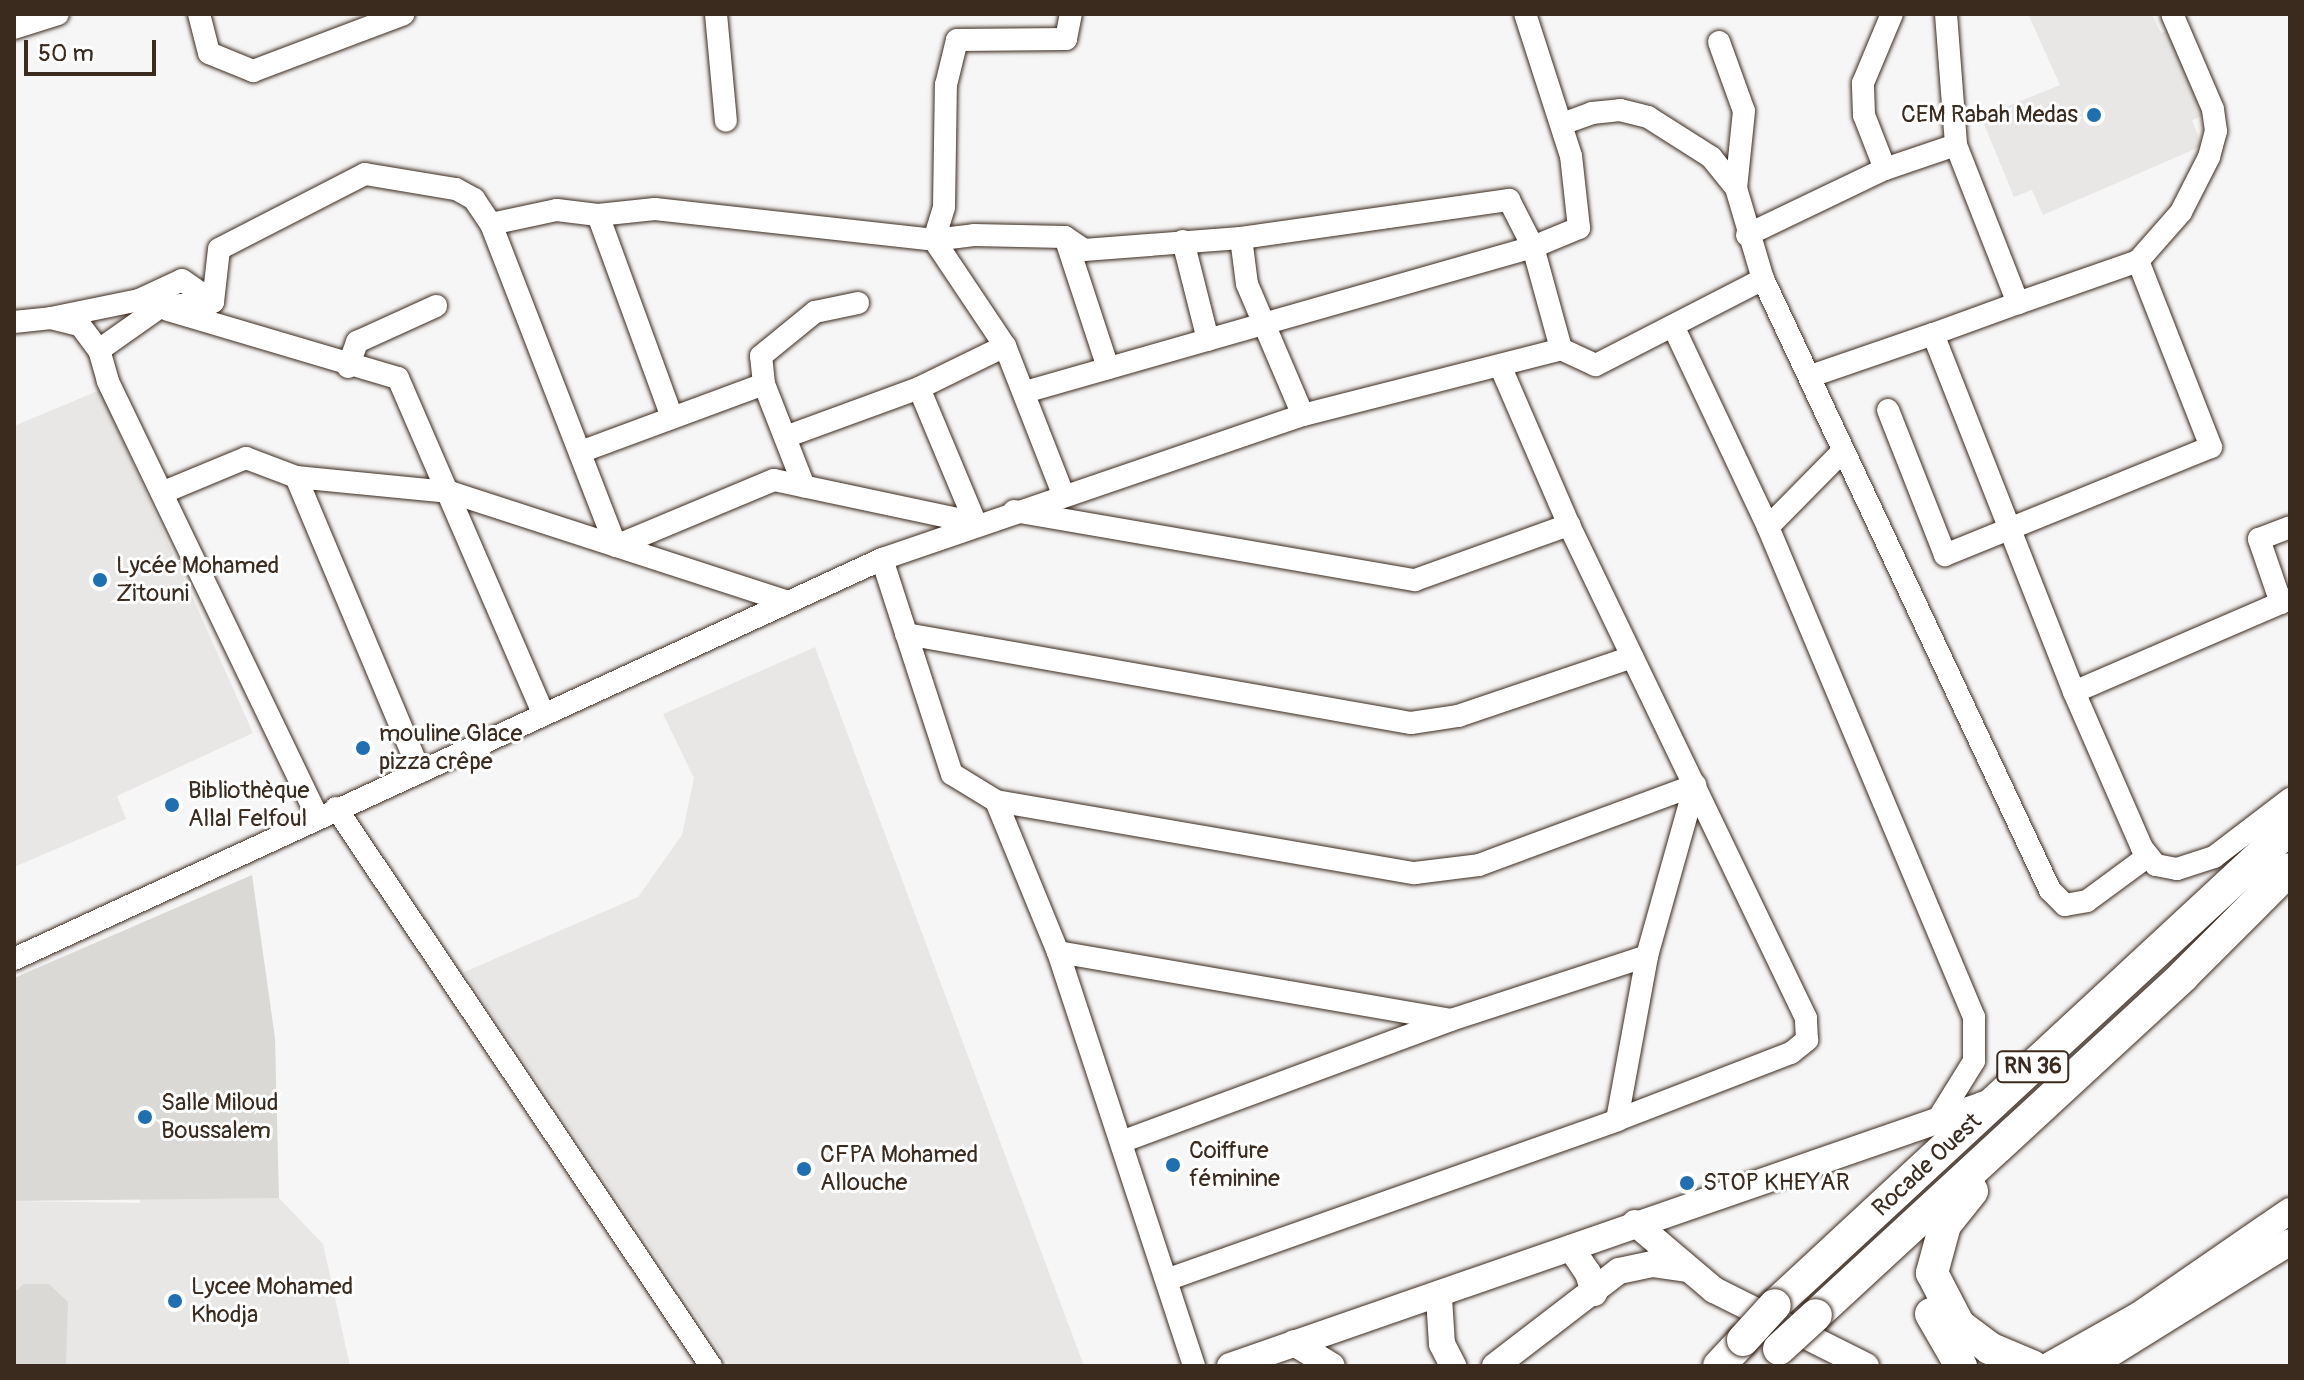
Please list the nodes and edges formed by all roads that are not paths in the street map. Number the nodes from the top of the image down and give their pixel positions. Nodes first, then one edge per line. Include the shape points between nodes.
1 (58, 14) edge
2 (199, 14) edge
3 (404, 14) edge
4 (716, 14) edge
5 (1071, 14) edge
6 (1525, 14) edge
7 (1892, 14) edge
8 (1946, 14) edge
9 (2172, 14) edge
10 (14, 28) edge
11 (1719, 42) dead end
12 (726, 121) dead end
13 (1562, 124) junction
14 (1956, 145) junction
15 (1885, 169) junction
16 (1736, 188) junction
17 (598, 215) junction
18 (491, 224) junction
19 (1747, 235) junction
20 (1065, 237) junction
21 (1241, 238) junction
22 (934, 240) junction
23 (1183, 241) junction
24 (1533, 247) junction
25 (2138, 261) junction
26 (1763, 279) junction
27 (213, 302) junction
28 (858, 303) dead end
29 (2018, 303) junction
30 (436, 306) dead end
31 (160, 307) junction
32 (51, 318) junction
33 (14, 322) edge
34 (1262, 323) junction
35 (1674, 328) junction
36 (1933, 334) junction
37 (1208, 340) junction
38 (1005, 346) junction
39 (1561, 349) junction
40 (99, 350) junction
41 (348, 367) junction
42 (1108, 368) junction
43 (1501, 368) junction
44 (1811, 376) junction
45 (764, 384) junction
46 (919, 388) junction
47 (1025, 392) junction
48 (1888, 410) dead end
49 (1303, 415) junction
50 (672, 417) junction
51 (788, 436) junction
52 (583, 451) junction
53 (1843, 451) junction
54 (296, 477) junction
55 (804, 486) junction
56 (164, 492) junction
57 (446, 492) junction
58 (1063, 494) junction
59 (1012, 511) junction
60 (976, 524) junction
61 (1569, 525) junction
62 (1768, 527) junction
63 (2290, 527) edge
64 (2008, 533) junction
65 (616, 546) junction
66 (882, 559) junction
67 (2286, 601) edge
68 (788, 602) junction
69 (906, 634) junction
70 (1632, 657) junction
71 (2074, 692) junction
72 (543, 713) junction
73 (420, 772) junction
74 (1695, 785) junction
75 (2290, 799) edge
76 (996, 801) junction
77 (327, 813) junction
78 (2290, 828) edge
79 (2147, 857) junction
80 (2290, 869) edge
81 (1058, 952) junction
82 (1647, 956) junction
83 (14, 959) edge
84 (1451, 1020) junction
85 (1999, 1099) junction
86 (1938, 1119) junction
87 (1617, 1120) junction
88 (2021, 1127) junction
89 (1121, 1142) junction
90 (2290, 1211) edge
91 (1635, 1223) junction
92 (2290, 1242) edge
93 (1571, 1248) junction
94 (1687, 1269) junction
95 (1932, 1273) junction
96 (1169, 1279) junction
97 (1594, 1293) junction
98 (1439, 1298) junction
99 (1294, 1343) junction
100 (1771, 1357) edge
101 (1264, 1360) edge
102 (2101, 1362) edge
103 (711, 1366) edge
104 (1194, 1366) edge
105 (1230, 1366) edge
106 (1332, 1366) edge
107 (1453, 1366) edge
108 (1495, 1366) edge
109 (1719, 1366) edge
110 (1866, 1366) edge
111 (1961, 1366) edge
112 (2032, 1366) edge
113 (2048, 1366) edge

1 - 10 street
2 - 3 street via 209,53 253,71
4 - 12 street
5 - 22 street via 1066,39 957,40 946,85 944,207
6 - 13 street
7 - 15 street via 1863,83 1864,115
8 - 14 street
9 - 25 street via 2213,109 2216,131 2181,212
11 - 16 street via 1744,111
13 - 16 street via 1620,110 1648,117 1711,157
13 - 24 street via 1578,190 1579,228
14 - 15 street
14 - 29 street
15 - 19 street
16 - 19 street
17 - 18 street via 557,210
17 - 22 street via 655,209
17 - 50 street
18 - 27 street via 474,199 456,189 365,174 219,249
18 - 52 street
19 - 26 street
20 - 22 street via 974,235
20 - 23 street via 1084,250
20 - 42 street
21 - 23 street
21 - 24 street via 1509,200
21 - 34 street via 1247,284
22 - 38 street
23 - 37 street
24 - 34 street
24 - 39 street
25 - 29 street
25 - 64 street via 2211,447
26 - 35 street
26 - 44 street
27 - 31 street
27 - 32 street via 182,280 139,300
28 - 45 street via 815,312 761,356
29 - 36 street
30 - 41 street via 357,342
31 - 40 street
31 - 41 street
32 - 33 street
32 - 40 street via 80,325
34 - 37 street
34 - 49 street
35 - 39 street via 1596,365
35 - 62 street
36 - 44 street
36 - 64 street
37 - 42 street
38 - 46 street
38 - 47 street
39 - 43 street
40 - 56 street via 108,381
41 - 57 street via 398,378
42 - 47 street
43 - 49 street
43 - 61 street
44 - 53 street
45 - 50 street
45 - 51 street
46 - 51 street
46 - 60 street
47 - 58 street
48 - 64 street via 1945,555
49 - 58 street
50 - 52 street
51 - 55 street
52 - 65 street
53 - 62 street
53 - 79 street via 2056,898 2065,905 2087,901
54 - 56 street via 246,458
54 - 57 street
54 - 73 street
55 - 60 street
55 - 65 street via 774,480
56 - 77 street
57 - 65 street
57 - 72 street
58 - 59 street
59 - 60 street
59 - 61 street via 1415,580
60 - 66 street
61 - 70 street
62 - 86 street via 1974,1017 1974,1061
63 - 67 street via 2259,539
64 - 71 street
65 - 68 street
66 - 68 street
66 - 69 street
67 - 71 street
68 - 72 street
69 - 70 street via 1411,723 1458,716
69 - 76 street via 952,774
70 - 74 street
71 - 79 street
72 - 73 street
73 - 77 street
74 - 76 street via 1479,865 1415,873
74 - 82 street
74 - 87 street via 1806,1018 1807,1040 1791,1053
75 - 79 street via 2214,857 2192,866 2165,868
76 - 81 street
77 - 83 street
77 - 103 street
78 - 85 highway, Rocade Ouest / RN 36
80 - 88 highway, Rocade Ouest
81 - 84 street
81 - 89 street
82 - 84 street
82 - 87 street
84 - 89 street
85 - 86 main road
85 - 109 highway, Rocade Ouest / RN 36, bridge via 1775,1305
86 - 91 main road
87 - 96 street
88 - 95 highway via 1945,1225
88 - 100 highway, Rocade Ouest, bridge
89 - 96 street
90 - 113 main road via 2139,1315
91 - 93 main road
91 - 94 main road
92 - 102 main road
93 - 97 main road
93 - 98 main road
94 - 97 main road via 1630,1267
94 - 110 main road via 1735,1302
95 - 111 highway via 1929,1307
95 - 112 highway via 1959,1325 1989,1348
96 - 104 street
97 - 108 main road
98 - 99 main road
98 - 107 main road via 1442,1344
99 - 101 main road
99 - 106 main road
101 - 105 main road

